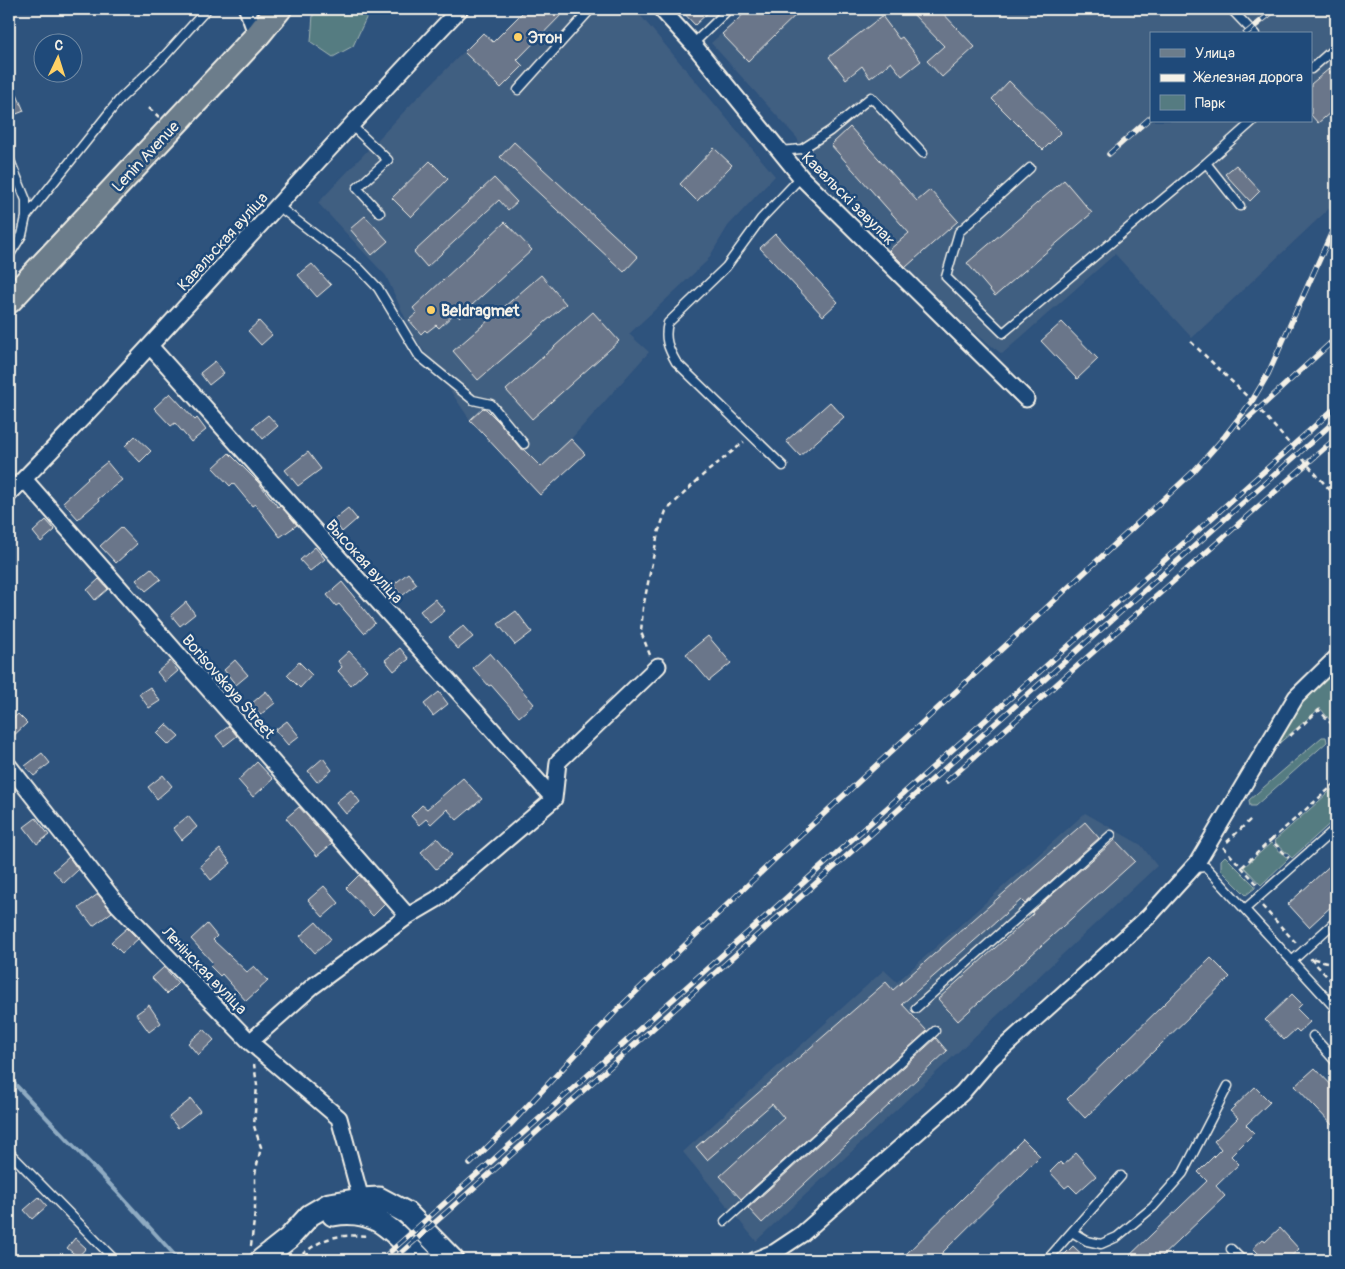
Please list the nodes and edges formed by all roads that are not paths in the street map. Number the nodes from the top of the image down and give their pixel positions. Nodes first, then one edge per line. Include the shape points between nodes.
1 (207, 9) edge
2 (247, 9) edge
3 (279, 9) edge
4 (460, 9) edge
5 (591, 9) edge
6 (661, 9) edge
7 (729, 9) edge
8 (1231, 9) edge
9 (1252, 32) edge
10 (257, 36) junction
11 (693, 44) junction
12 (1336, 47) edge
13 (1312, 68) edge
14 (518, 90) dead end
15 (1252, 122) edge
16 (351, 125) junction
17 (779, 151) junction
18 (923, 153) dead end
19 (9, 158) edge
20 (1206, 164) junction
21 (1030, 168) dead end
22 (801, 178) junction
23 (278, 206) junction
24 (1240, 206) dead end
25 (380, 213) dead end
26 (26, 219) junction
27 (9, 256) edge
28 (9, 301) edge
29 (150, 346) junction
30 (1026, 399) dead end
31 (524, 444) dead end
32 (783, 466) dead end
33 (24, 479) junction
34 (9, 494) edge
35 (1336, 658) edge
36 (657, 668) road end
37 (9, 766) edge
38 (554, 799) junction
39 (1336, 828) edge
40 (1111, 835) dead end
41 (1192, 869) junction
42 (1244, 909) junction
43 (408, 916) junction
44 (1336, 921) edge
45 (1292, 961) junction
46 (916, 1008) dead end
47 (1336, 1009) edge
48 (936, 1032) dead end
49 (1313, 1036) dead end
50 (250, 1042) junction
51 (1336, 1062) edge
52 (1228, 1086) dead end
53 (9, 1152) edge
54 (1121, 1176) dead end
55 (361, 1199) junction
56 (725, 1221) dead end
57 (1072, 1232) junction
58 (289, 1238) junction
59 (1231, 1249) dead end
60 (256, 1255) edge
61 (778, 1256) edge
62 (115, 1260) edge
63 (422, 1260) edge
64 (453, 1260) edge
65 (755, 1260) edge
66 (1047, 1260) edge
67 (1242, 1260) edge

1 - 26 lane via 120,99
2 - 10 street
3 - 10 main road, Lenin Avenue
4 - 16 street, Кавальская вуліца
5 - 14 lane
6 - 11 street, Кавальскі завулак
7 - 11 lane
8 - 9 lane
10 - 28 main road, Lenin Avenue
11 - 17 street, Кавальскі завулак
12 - 13 lane
15 - 20 lane
16 - 23 street, Кавальская вуліца
16 - 25 lane via 388,160 357,188
17 - 18 lane via 802,149 830,131 870,97
17 - 22 street, Кавальскі завулак
19 - 26 lane via 26,200
20 - 21 lane via 1003,333 946,277 959,232
20 - 24 lane
22 - 30 street, Кавальскі завулак
22 - 32 lane via 761,219 726,267 668,323 665,334 676,362
23 - 29 street, Кавальская вуліца
23 - 31 lane via 360,269 378,288 419,356 473,400 491,404
26 - 27 lane via 22,235
29 - 33 street, Кавальская вуліца
29 - 38 street, Высокая вуліца
33 - 34 street, Кавальская вуліца
33 - 43 street, Borisovskaya Street
35 - 41 street via 1296,697
36 - 38 street via 558,762
37 - 50 street, Ленінская вуліца via 118,904
38 - 43 street via 437,899
39 - 42 lane
40 - 46 lane
41 - 42 lane via 1206,867
41 - 61 street via 1149,916 990,1060 962,1093
42 - 45 lane
43 - 50 street via 313,986
44 - 45 lane
45 - 47 lane
48 - 56 lane
49 - 51 lane
50 - 55 street, Ленінская вуліца via 339,1118
52 - 57 lane via 1183,1173 1153,1206 1117,1237 1101,1244 1087,1241
53 - 62 lane
54 - 57 lane
55 - 58 main road via 329,1204 310,1215
55 - 64 main road via 379,1198 407,1213
57 - 66 lane
58 - 60 main road
58 - 63 main road via 335,1214 360,1213 378,1219
59 - 67 lane
61 - 65 street

